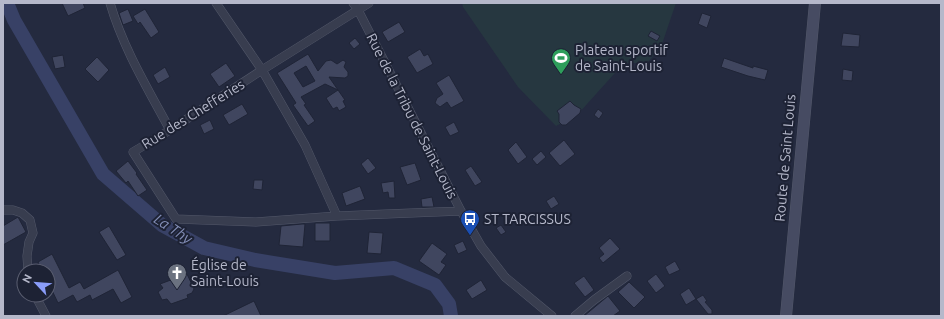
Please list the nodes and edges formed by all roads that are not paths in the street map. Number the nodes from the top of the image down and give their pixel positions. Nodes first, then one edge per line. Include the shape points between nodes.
1 (110, 3) edge
2 (216, 3) edge
3 (353, 3) edge
4 (369, 3) edge
5 (815, 3) edge
6 (358, 10) junction
7 (262, 70) junction
8 (170, 130) junction
9 (3, 210) edge
10 (461, 211) junction
11 (337, 216) junction
12 (27, 263) edge
13 (627, 276) dead end
14 (39, 303) edge
15 (46, 316) edge
16 (552, 316) edge
17 (575, 316) edge
18 (786, 316) edge

1 - 8 street via 135,63
2 - 7 street
3 - 6 street, Rue de la Tribu de Saint-Louis
4 - 6 street, Rue des Chefferies
5 - 18 main road, Route de Saint Louis
6 - 7 street, Rue des Chefferies
6 - 10 street, Rue de la Tribu de Saint-Louis
7 - 8 street, Rue des Chefferies
7 - 11 street via 305,145
8 - 11 street, Rue des Chefferies via 133,152 176,219 256,222
9 - 12 street via 22,213 30,220 33,233 29,242
10 - 11 street, Rue des Chefferies
10 - 16 street, Rue de la Tribu de Saint-Louis via 481,246 505,277
13 - 17 street
14 - 15 street

